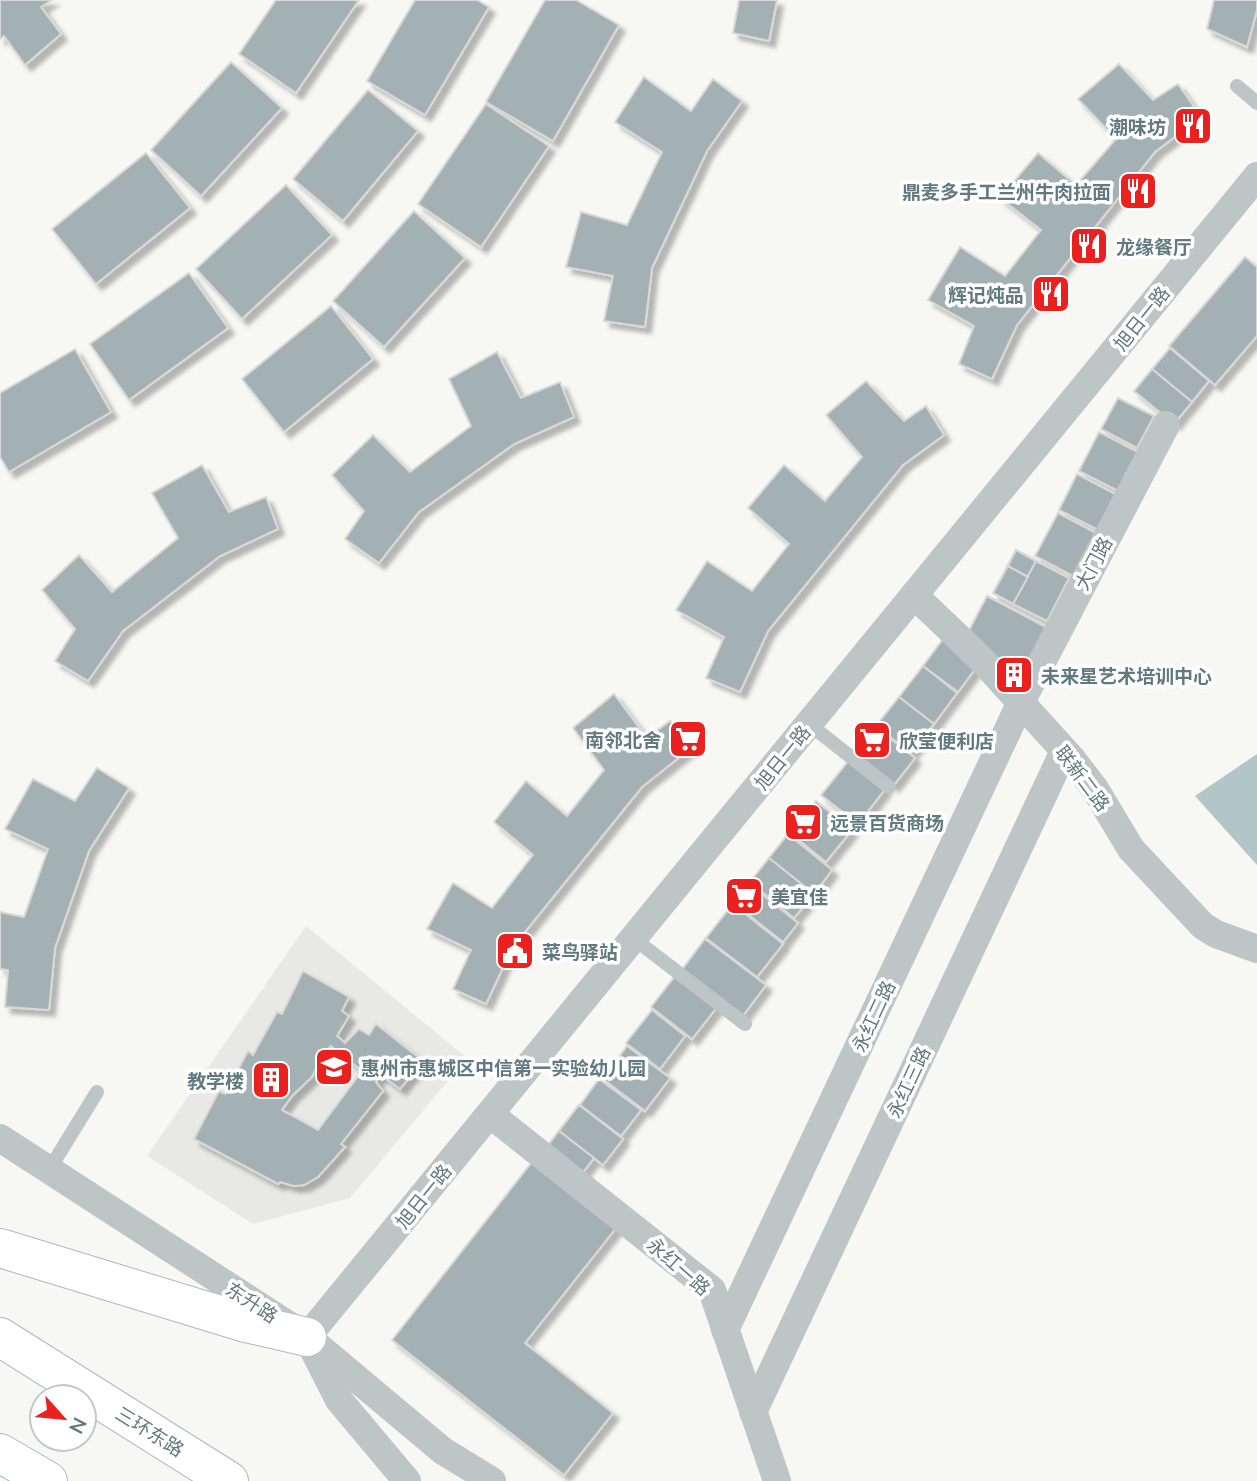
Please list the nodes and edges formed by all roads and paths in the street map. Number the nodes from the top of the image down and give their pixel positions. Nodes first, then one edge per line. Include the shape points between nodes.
1 (1237, 86) dead end
2 (1257, 103) edge
3 (1257, 176) edge
4 (1166, 425) dead end
5 (914, 596) junction
6 (1021, 702) junction
7 (809, 723) junction
8 (1064, 751) junction
9 (889, 787) dead end
10 (633, 938) junction
11 (1257, 949) edge
12 (745, 1024) dead end
13 (97, 1092) dead end
14 (490, 1114) junction
15 (0, 1138) edge
16 (49, 1170) junction
17 (0, 1248) edge
18 (725, 1330) junction
19 (0, 1337) edge
20 (307, 1338) junction
21 (753, 1412) junction
22 (0, 1453) edge
23 (48, 1481) edge
24 (229, 1481) edge
25 (407, 1481) edge
26 (492, 1481) edge
27 (777, 1481) edge

1 - 2 lane
3 - 5 street, 旭日一路
4 - 6 street, 大门路
5 - 6 street, 联新二路
5 - 7 street, 旭日一路
6 - 8 street, 联新二路
6 - 18 street, 永红二路
7 - 9 lane
7 - 10 street, 旭日一路
8 - 11 street, 联新二路 via 1095,789 1131,849 1203,926
8 - 21 street, 永红三路
10 - 12 lane
10 - 14 street, 旭日一路
13 - 16 lane
14 - 18 street, 永红一路 via 712,1290
14 - 20 street, 旭日一路
15 - 16 street, 东升路
16 - 20 street, 东升路
17 - 20 highway
18 - 21 street, 永红一路
19 - 24 highway, 三环东路
20 - 25 street via 339,1400
20 - 26 street, 东升路 via 443,1451
21 - 27 street, 永红一路
22 - 23 highway

